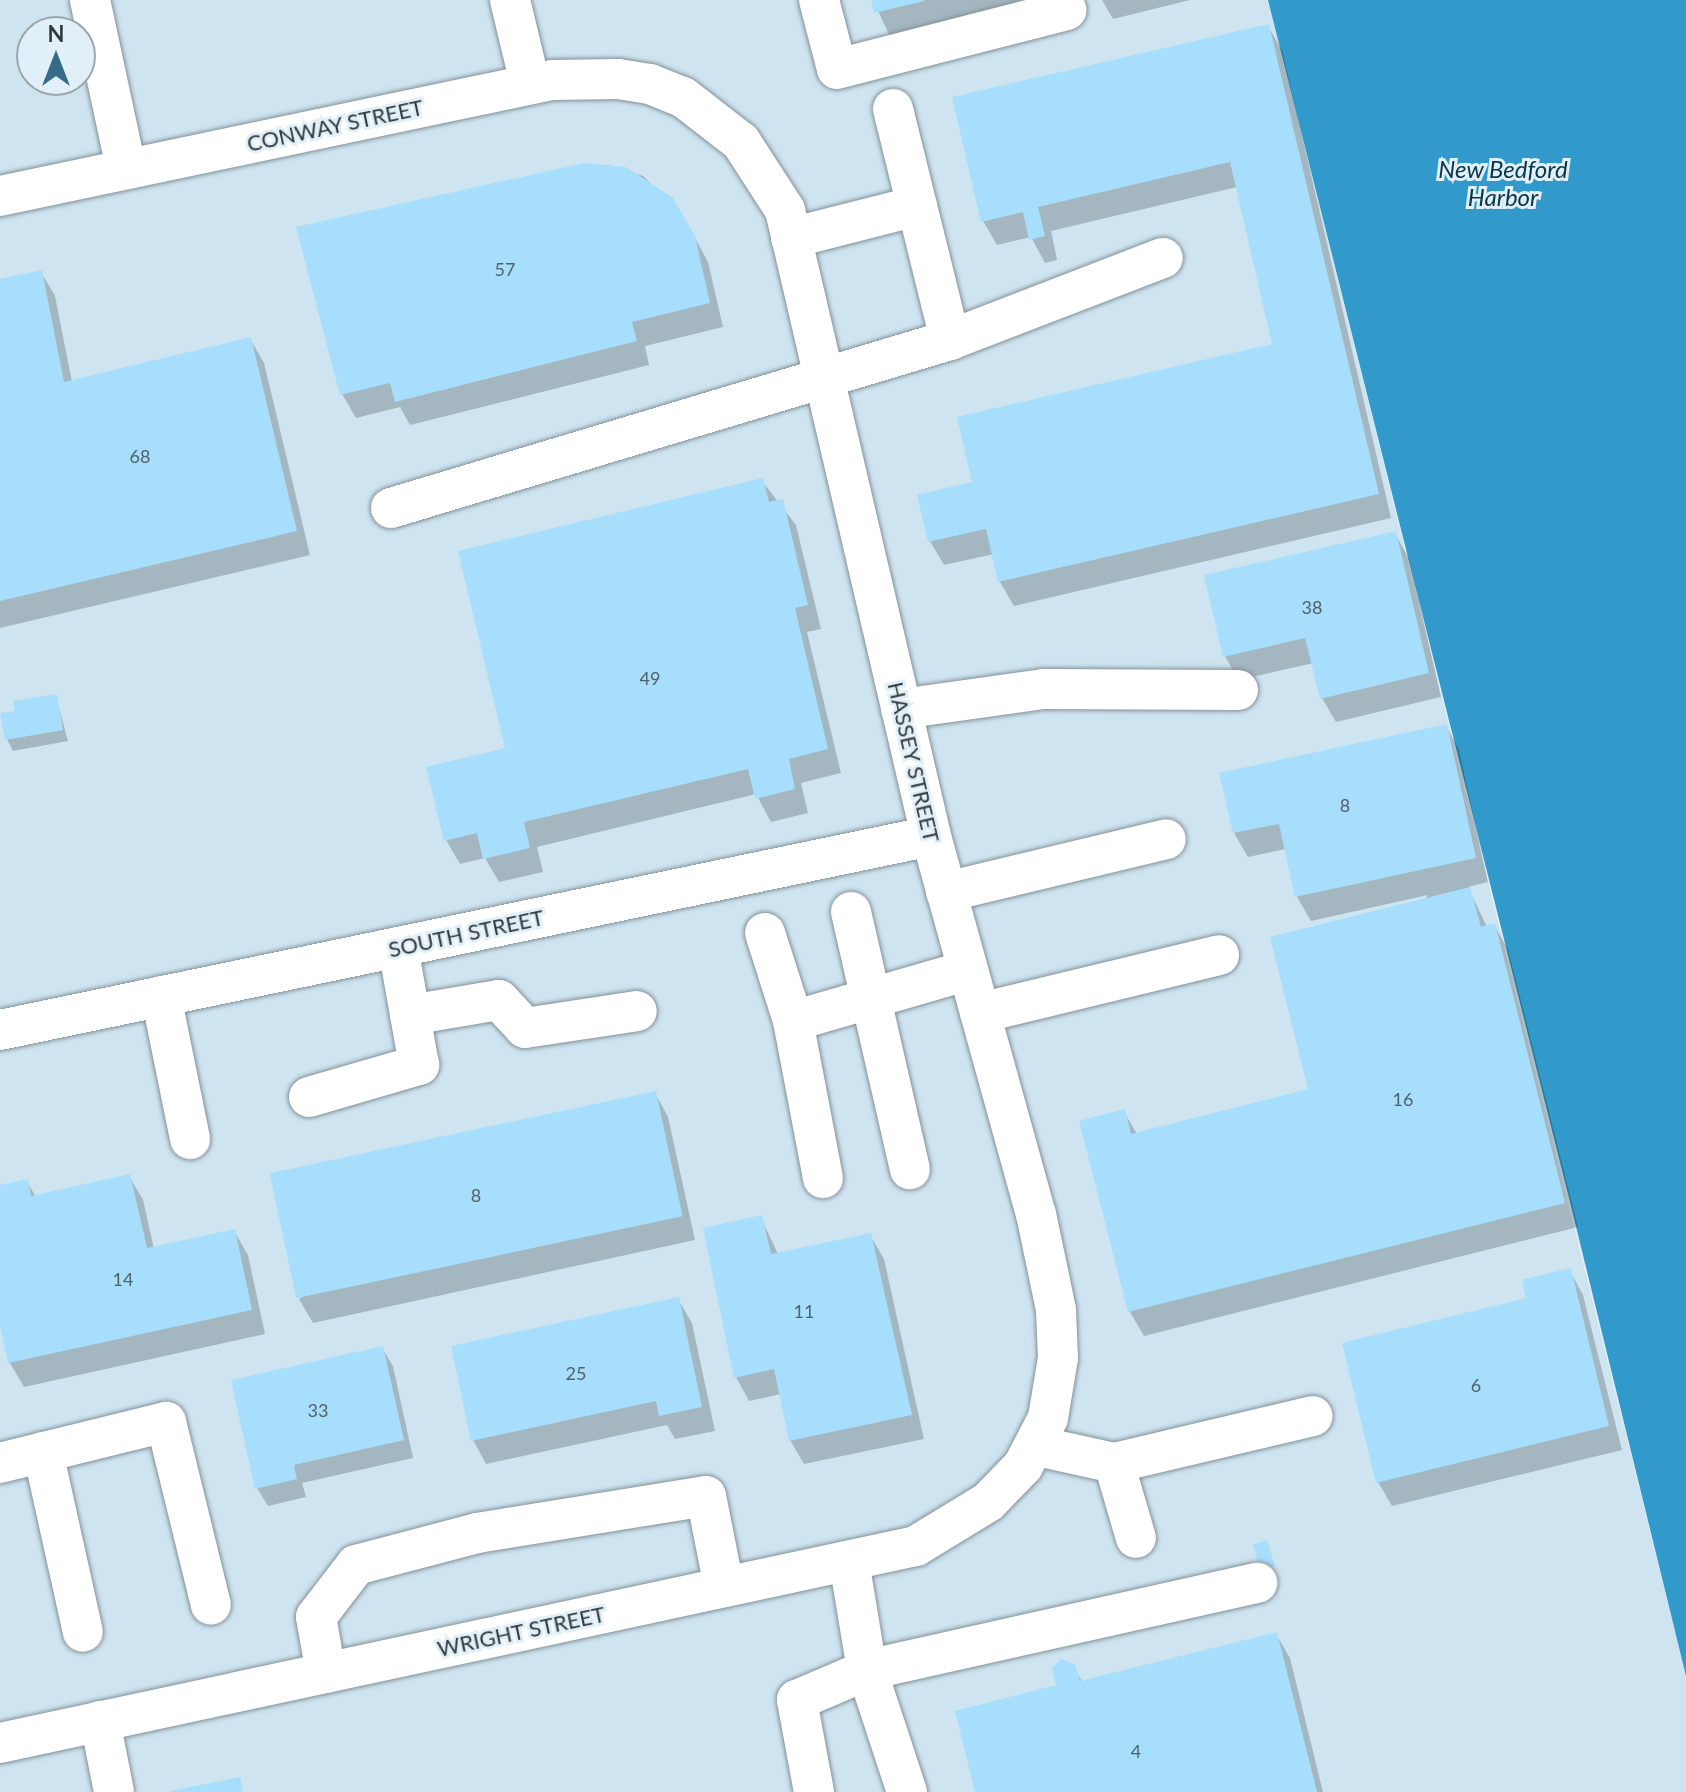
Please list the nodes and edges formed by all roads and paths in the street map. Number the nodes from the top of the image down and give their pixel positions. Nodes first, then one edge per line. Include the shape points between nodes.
1 (90, 0) edge
2 (510, 0) edge
3 (819, 0) edge
4 (1067, 10) dead end
5 (530, 83) junction
6 (670, 92) joint
7 (893, 109) dead end
8 (126, 168) junction
9 (0, 196) edge
10 (917, 206) junction
11 (791, 238) junction
12 (1163, 258) dead end
13 (950, 340) junction
14 (823, 375) junction
15 (391, 508) dead end
16 (1238, 690) dead end
17 (901, 709) junction
18 (931, 836) junction
19 (1166, 839) dead end
20 (946, 892) junction
21 (851, 912) dead end
22 (765, 933) dead end
23 (398, 947) junction
24 (1219, 955) dead end
25 (968, 970) junction
26 (161, 996) junction
27 (873, 998) junction
28 (637, 1011) dead end
29 (980, 1013) junction
30 (410, 1015) junction
31 (793, 1021) junction
32 (0, 1030) edge
33 (309, 1097) dead end
34 (190, 1139) dead end
35 (910, 1169) dead end
36 (823, 1178) dead end
37 (1313, 1416) dead end
38 (43, 1452) junction
39 (1028, 1458) junction
40 (0, 1463) edge
41 (1114, 1463) junction
42 (1136, 1538) dead end
43 (849, 1561) junction
44 (1257, 1583) dead end
45 (724, 1587) junction
46 (211, 1605) dead end
47 (83, 1632) dead end
48 (867, 1670) junction
49 (326, 1673) junction
50 (100, 1721) junction
51 (0, 1743) edge
52 (114, 1792) edge
53 (814, 1792) edge
54 (907, 1792) edge

1 - 8 street
2 - 5 street
3 - 4 street via 837,69
5 - 6 street, CONWAY STREET via 618,79
5 - 8 street, CONWAY STREET
6 - 11 street, HASSEY STREET via 714,118 741,142 785,210
7 - 10 street
8 - 9 street, CONWAY STREET
10 - 11 street
10 - 13 street
11 - 14 street, HASSEY STREET
12 - 13 street
13 - 14 street
14 - 15 street
14 - 17 street, HASSEY STREET
16 - 17 street via 1044,689
17 - 18 street, HASSEY STREET
18 - 20 street, HASSEY STREET
18 - 23 street, SOUTH STREET
19 - 20 street
20 - 25 street, HASSEY STREET
21 - 27 street
22 - 31 street
23 - 26 street, SOUTH STREET
23 - 30 street
24 - 29 street
25 - 27 street
25 - 29 street, HASSEY STREET
26 - 32 street, SOUTH STREET
26 - 34 street
27 - 31 street
27 - 35 street
28 - 30 street via 525,1028 499,1000
29 - 39 street, HASSEY STREET via 1056,1310 1055,1387
30 - 33 street via 419,1065
31 - 36 street
37 - 41 street
38 - 40 street
38 - 46 street via 166,1422
38 - 47 street
39 - 41 street
39 - 43 street, WRIGHT STREET via 988,1502 916,1546
41 - 42 street
43 - 45 street, WRIGHT STREET
43 - 48 street
44 - 48 street
45 - 49 street, WRIGHT STREET
45 - 49 street via 706,1496 477,1533 356,1565 316,1617
48 - 53 street via 797,1700
48 - 54 street
49 - 50 street, WRIGHT STREET
50 - 51 street, WRIGHT STREET
50 - 52 street

